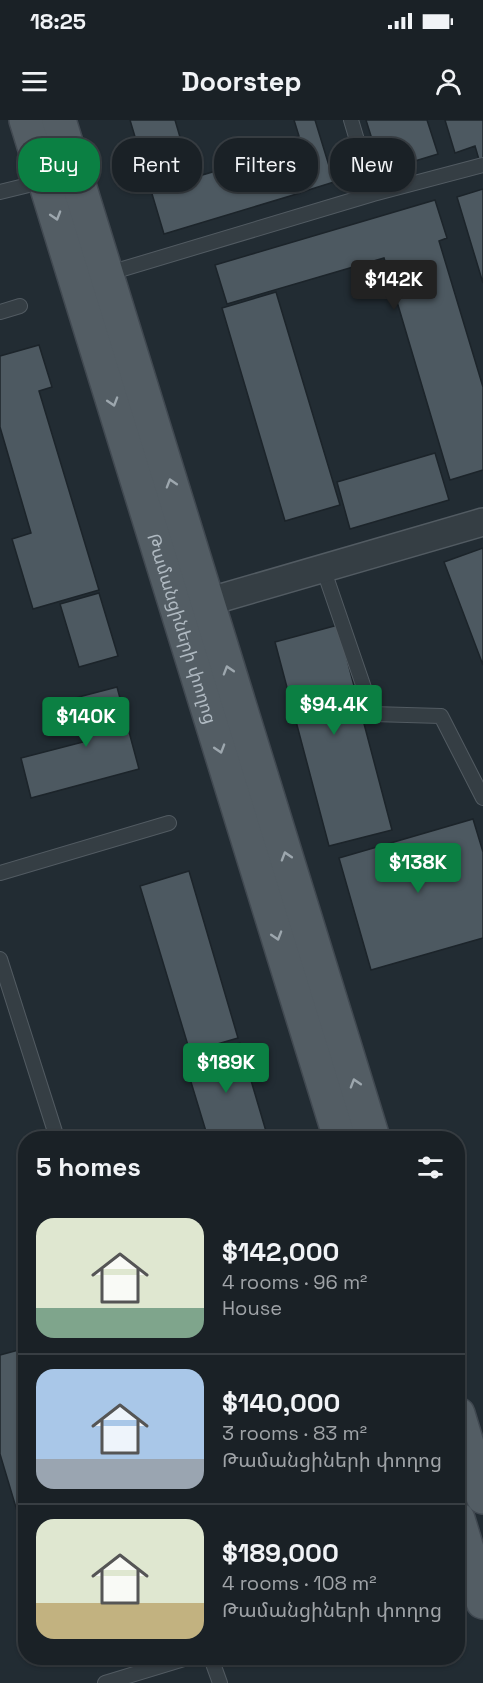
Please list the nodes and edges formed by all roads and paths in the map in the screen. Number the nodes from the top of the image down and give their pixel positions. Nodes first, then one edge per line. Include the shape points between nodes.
1 (26, 120) edge
2 (59, 120) edge
3 (351, 120) edge
4 (32, 138) edge
5 (483, 165) edge
6 (18, 188) edge
7 (0, 192) edge
8 (49, 192) edge
9 (373, 194) junction
10 (106, 274) junction
11 (20, 306) dead end
12 (0, 312) edge
13 (483, 522) edge
14 (323, 568) junction
15 (192, 606) junction
16 (483, 798) edge
17 (168, 823) dead end
18 (0, 873) edge
19 (0, 959) edge
20 (55, 1131) edge
21 (338, 1131) edge
22 (371, 1131) edge
23 (465, 1437) edge
24 (483, 1497) edge
25 (465, 1542) edge
26 (483, 1602) edge
27 (164, 1665) edge
28 (213, 1665) edge
29 (105, 1683) edge
30 (219, 1683) edge

1 - 4 main road, Թամանցիների փողոց
2 - 10 main road, Թամանցիների փողոց
3 - 9 lane
5 - 9 lane
6 - 7 lane
8 -> 15 main road, Թամանցիների փողոց
9 - 10 lane
15 -> 10 main road, Թամանցիների փողոց
11 - 12 lane
13 - 14 street
14 - 15 street
14 - 16 lane via 373,714 441,716
15 -> 21 main road, Թամանցիների փողոց
22 -> 15 main road, Թամանցիների փողոց
17 - 18 lane
19 - 20 lane
23 - 24 main road
25 - 26 main road
27 - 29 lane
28 - 30 lane

